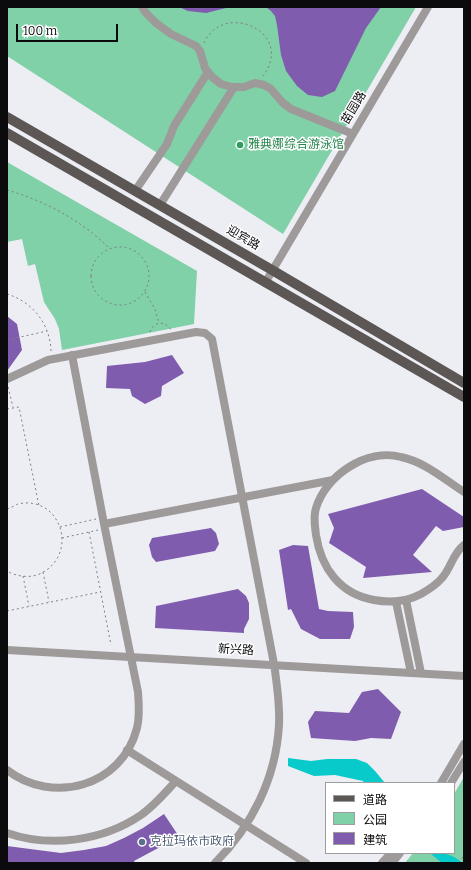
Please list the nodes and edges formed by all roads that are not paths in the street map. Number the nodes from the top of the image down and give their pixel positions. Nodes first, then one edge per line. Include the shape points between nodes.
1 (142, 7) edge
2 (428, 7) edge
3 (208, 72) junction
4 (234, 87) junction
5 (7, 117) edge
6 (7, 133) edge
7 (352, 134) junction
8 (135, 191) junction
9 (160, 205) junction
10 (272, 270) junction
11 (265, 283) junction
12 (72, 355) junction
13 (7, 379) edge
14 (464, 383) edge
15 (464, 397) edge
16 (333, 480) junction
17 (464, 492) edge
18 (242, 498) junction
19 (104, 523) junction
20 (464, 545) edge
21 (406, 600) junction
22 (396, 602) junction
23 (7, 650) edge
24 (130, 657) junction
25 (274, 664) junction
26 (411, 673) junction
27 (421, 673) junction
28 (464, 676) edge
29 (464, 744) edge
30 (127, 750) junction
31 (464, 762) edge
32 (8, 774) edge
33 (176, 781) junction
34 (442, 782) edge
35 (452, 782) edge
36 (246, 825) junction
37 (7, 833) edge
38 (390, 854) edge
39 (399, 854) edge
40 (215, 863) edge
41 (306, 863) edge
42 (382, 863) edge
43 (392, 863) edge

1 - 3 street via 156,23 171,34 196,46
2 - 7 street, 苗园路
3 - 4 street via 221,84
3 - 8 street via 174,126 167,144
4 - 7 street via 255,83 264,85 291,109
4 - 9 street
5 - 8 main road, 迎宾路
6 - 11 main road
7 - 10 street, 苗园路
8 - 9 main road, 迎宾路
9 - 10 main road, 迎宾路
10 - 11 street, 苗园路
10 - 14 main road, 迎宾路
11 - 15 main road
12 - 13 street via 51,360
12 - 18 street via 205,332 212,338
12 - 19 street
16 - 17 street via 353,463 369,458 400,456 418,462
16 - 18 street
16 - 22 street via 318,501 314,520 320,555 326,567 333,577 353,594 370,600
18 - 19 street
18 - 25 street
19 - 24 street
20 - 21 street via 442,578 429,589
21 - 22 street
21 - 27 street
22 - 26 street
23 - 24 street, 新兴路
24 - 25 street, 新兴路
24 - 30 street via 138,692 139,717
25 - 26 street, 新兴路
25 - 36 street via 279,712 277,745 267,783
26 - 27 street, 新兴路
27 - 28 street, 新兴路
29 - 34 street
30 - 32 street via 118,762 98,778 74,787 49,788
30 - 33 street
31 - 35 street
33 - 36 street
33 - 37 street via 140,815 111,830 75,840 38,839
36 - 40 street
36 - 41 street
38 - 42 street
39 - 43 street

